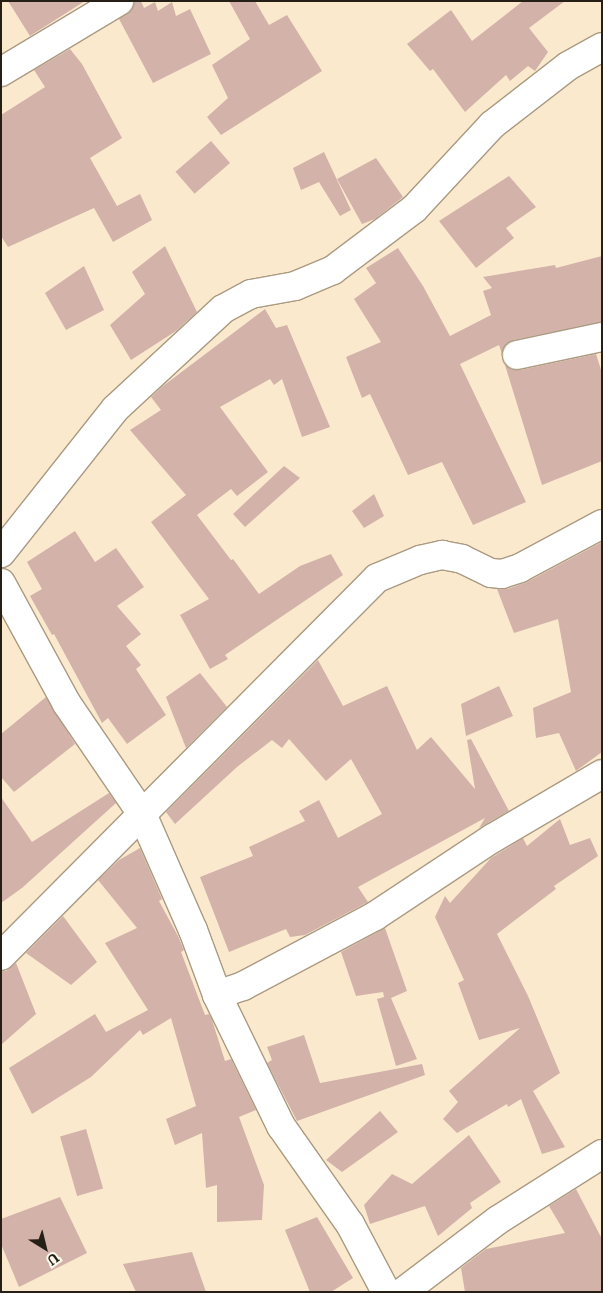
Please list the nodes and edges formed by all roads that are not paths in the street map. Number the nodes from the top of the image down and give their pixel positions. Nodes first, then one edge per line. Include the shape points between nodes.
1 (119, 1) edge
2 (602, 47) edge
3 (1, 72) edge
4 (602, 337) edge
5 (517, 355) dead end
6 (602, 524) edge
7 (9, 545) edge
8 (1, 583) edge
9 (602, 774) edge
10 (152, 804) junction
11 (1, 956) edge
12 (229, 991) junction
13 (602, 1154) edge
14 (386, 1292) edge
15 (403, 1292) edge

1 - 3 street
2 - 7 street via 568,66 492,125 414,209 333,270 295,286 251,294 222,309 115,409
4 - 5 street
6 - 10 street via 520,568 502,574 442,555 420,560 377,578
8 - 10 street via 67,704
9 - 12 street via 493,838 375,916
10 - 11 street
10 - 12 street via 193,930
12 - 14 street via 281,1126 350,1224
13 - 15 street via 498,1220

